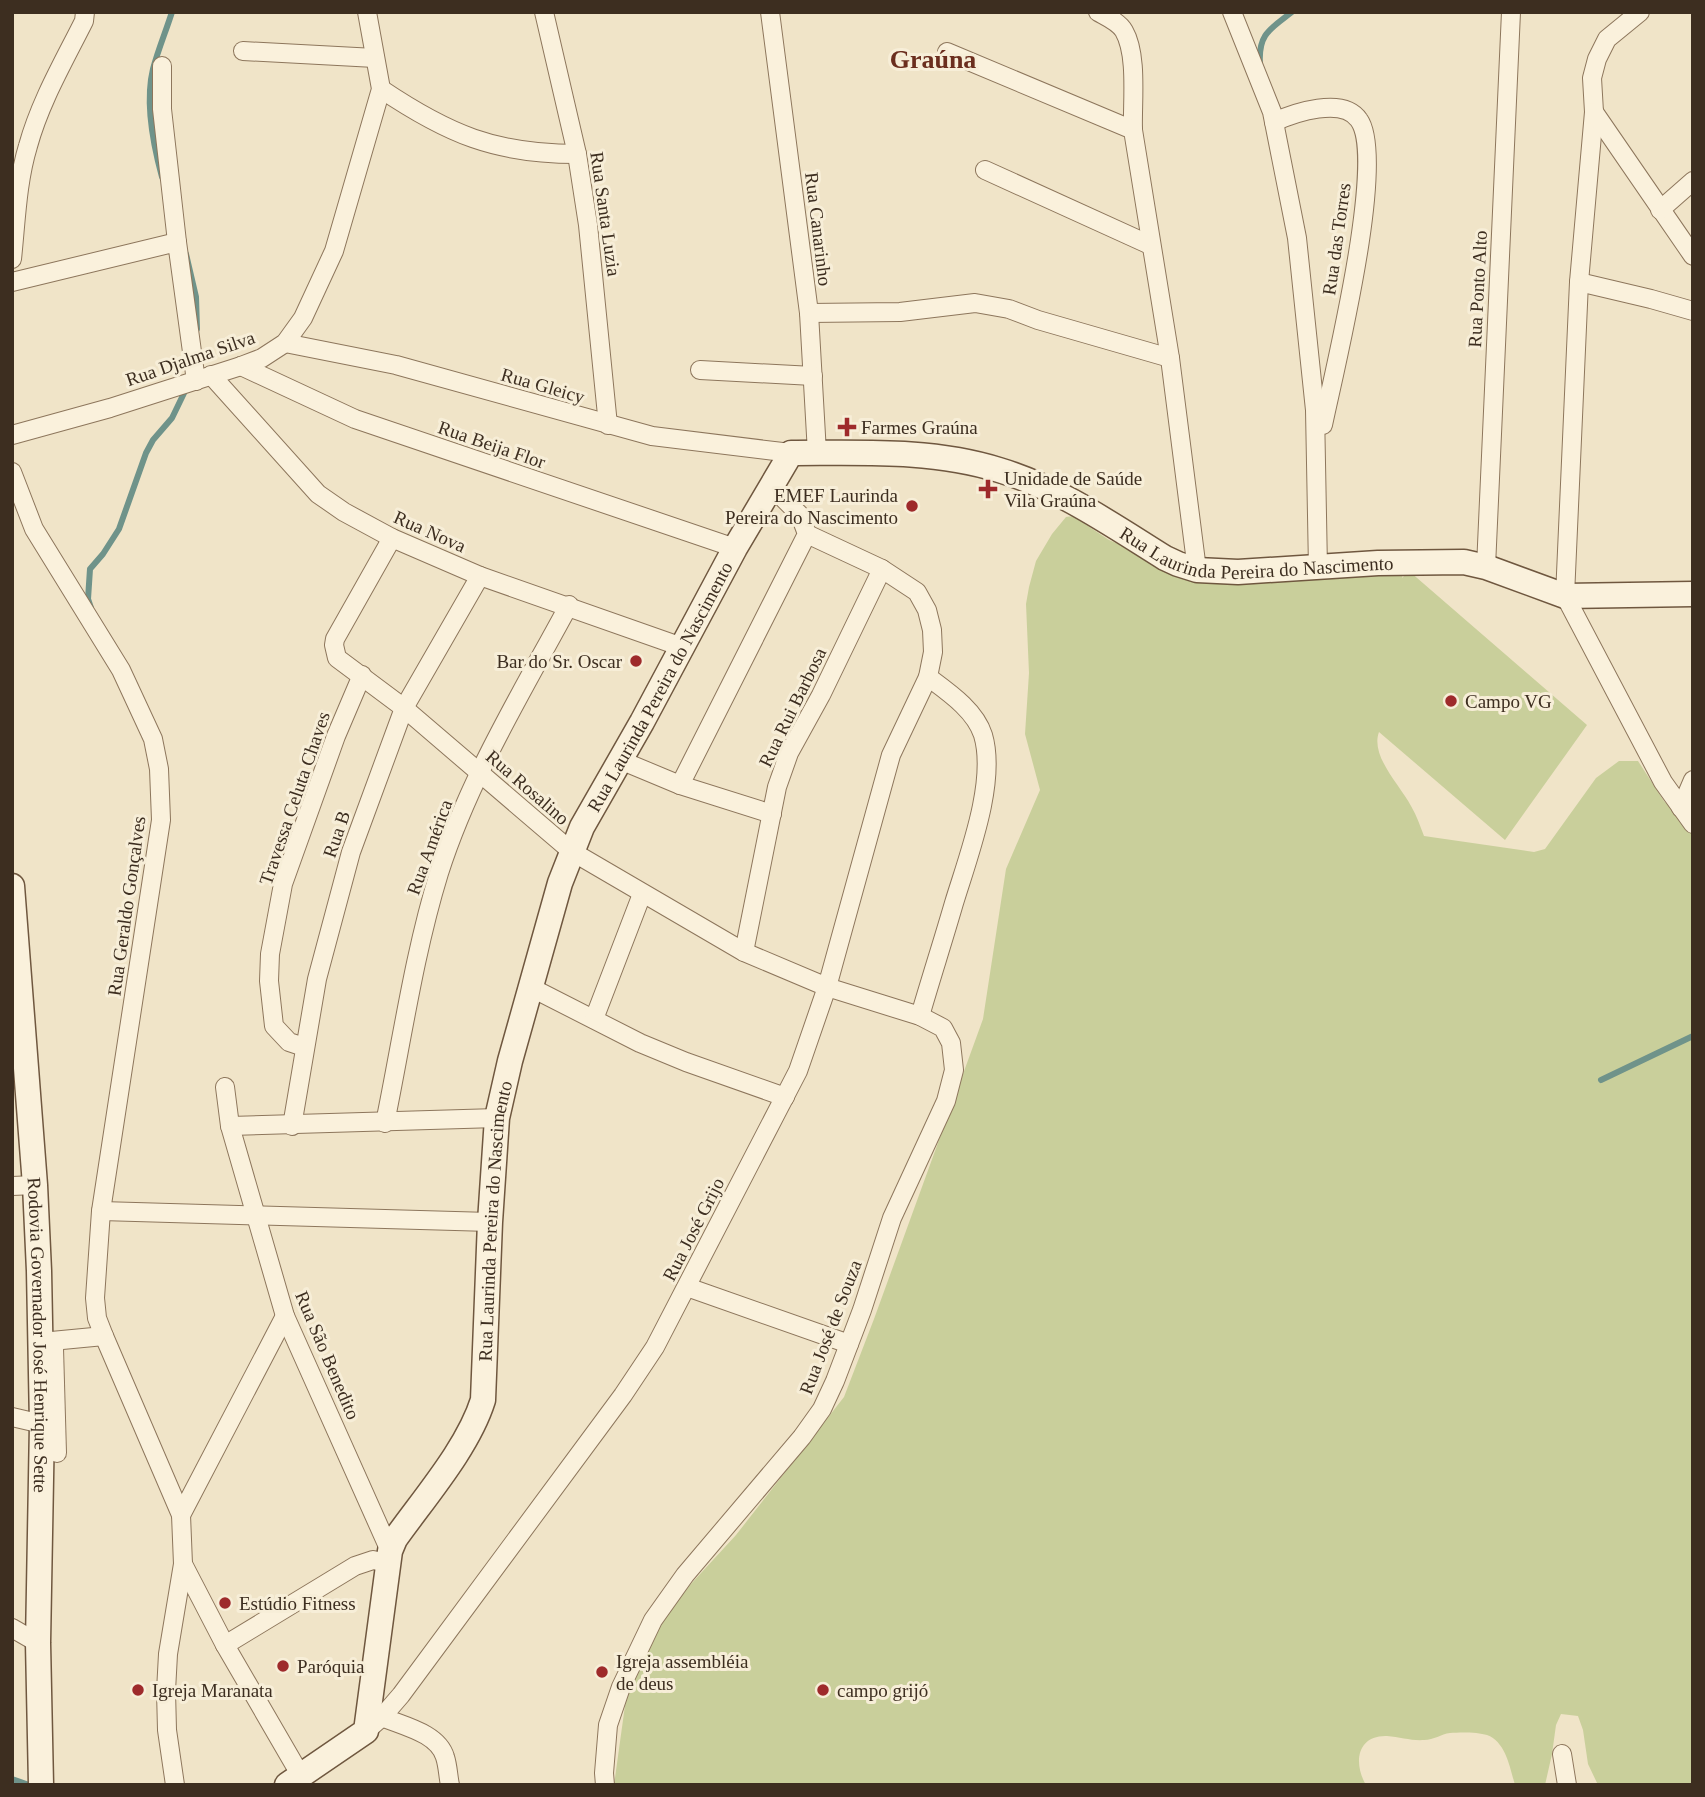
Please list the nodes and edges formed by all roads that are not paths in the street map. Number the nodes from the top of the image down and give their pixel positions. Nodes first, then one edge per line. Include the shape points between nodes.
1 (85, 12) edge
2 (367, 12) edge
3 (544, 12) edge
4 (770, 12) edge
5 (1098, 12) edge
6 (1232, 12) edge
7 (1511, 12) edge
8 (1640, 12) edge
9 (243, 51) dead end
10 (947, 52) dead end
11 (375, 58) junction
12 (162, 66) dead end
13 (381, 89) junction
14 (1594, 112) junction
15 (1273, 122) junction
16 (1133, 130) junction
17 (577, 153) junction
18 (985, 170) dead end
19 (1693, 181) edge
20 (1660, 210) junction
21 (177, 242) junction
22 (1150, 245) junction
23 (1693, 256) edge
24 (12, 260) edge
25 (12, 282) edge
26 (1579, 282) junction
27 (1693, 311) edge
28 (809, 313) junction
29 (285, 343) junction
30 (1170, 358) junction
31 (241, 366) junction
32 (700, 370) dead end
33 (813, 376) junction
34 (204, 378) junction
35 (608, 425) junction
36 (12, 435) edge
37 (791, 453) junction
38 (817, 453) junction
39 (1317, 454) junction
40 (12, 472) edge
41 (772, 487) junction
42 (807, 534) junction
43 (393, 538) junction
44 (734, 548) junction
45 (1486, 567) junction
46 (1318, 568) junction
47 (881, 569) junction
48 (1197, 570) junction
49 (480, 576) junction
50 (1693, 594) edge
51 (1565, 596) junction
52 (569, 606) junction
53 (682, 647) junction
54 (362, 676) junction
55 (928, 677) junction
56 (404, 708) junction
57 (620, 760) junction
58 (479, 772) junction
59 (1693, 780) edge
60 (680, 785) junction
61 (1681, 808) junction
62 (772, 814) junction
63 (1693, 824) edge
64 (571, 851) junction
65 (12, 886) edge
66 (642, 894) junction
67 (744, 952) junction
68 (530, 987) junction
69 (827, 987) junction
70 (17, 993) edge
71 (920, 1016) junction
72 (594, 1019) junction
73 (304, 1047) junction
74 (225, 1087) dead end
75 (785, 1097) junction
76 (497, 1118) junction
77 (385, 1123) junction
78 (230, 1126) junction
79 (292, 1126) junction
80 (24, 1186) edge
81 (102, 1211) junction
82 (258, 1217) junction
83 (489, 1222) junction
84 (687, 1287) junction
85 (285, 1316) junction
86 (104, 1336) junction
87 (849, 1344) junction
88 (47, 1345) junction
89 (12, 1417) edge
90 (42, 1424) junction
91 (57, 1453) dead end
92 (181, 1515) junction
93 (389, 1557) junction
94 (183, 1564) junction
95 (12, 1628) edge
96 (38, 1643) junction
97 (225, 1645) junction
98 (374, 1724) junction
99 (1562, 1755) dead end
100 (294, 1781) edge
101 (41, 1785) edge
102 (175, 1785) edge
103 (450, 1785) edge
104 (605, 1785) edge
105 (1567, 1785) edge

1 - 24 street via 27,147
2 - 11 street, Rua Djalma Silva
3 - 17 street, Rua Santa Luzia
4 - 28 street, Rua Canarinho
5 - 16 street via 1114,20 1128,41
6 - 15 street, Rua das Torres
7 - 45 street, Rua Ponto Alto
8 - 14 street via 1607,39 1597,60 1592,78
9 - 11 street
10 - 16 street
11 - 13 street, Rua Djalma Silva
12 - 21 street via 163,120
13 - 17 street via 457,134 505,148
13 - 29 street, Rua Djalma Silva via 334,251 303,318
14 - 20 street
14 - 26 street
15 - 39 street, Rua das Torres via 1297,238
15 - 39 street, Rua das Torres via 1298,111 1346,111 1359,119 1368,142 1361,239
16 - 22 street
17 - 35 street, Rua Santa Luzia
18 - 22 street
19 - 20 street
20 - 23 street
21 - 25 street
21 - 34 street
22 - 30 street
26 - 27 street
26 - 51 street
28 - 30 street via 900,312 975,303
28 - 33 street, Rua Canarinho
29 - 31 street, Rua Djalma Silva
29 - 35 street, Rua Gleicy via 396,365
30 - 48 street
31 - 34 street, Rua Djalma Silva
31 - 44 street, Rua Beija Flor via 355,419
32 - 33 street
33 - 38 street, Rua Canarinho
34 - 36 street, Rua Djalma Silva
34 - 43 street, Rua Nova via 318,494
35 - 37 street, Rua Gleicy via 675,440
37 - 38 street, Rua Laurinda Pereira do Nascimento
37 - 41 street, Rua Laurinda Pereira do Nascimento
38 - 48 street, Rua Laurinda Pereira do Nascimento via 940,457 998,469 1050,490 1165,558
39 - 46 street, Rua das Torres
40 - 81 street, Rua Geraldo Gonçalves via 34,529 121,670 153,739 159,769 161,820
41 - 42 street via 800,515
41 - 44 street, Rua Laurinda Pereira do Nascimento
42 - 47 street
42 - 60 street
43 - 49 street, Rua Nova
43 - 54 street, Rua Rosalino via 335,639 337,658
44 - 53 street, Rua Laurinda Pereira do Nascimento
45 - 46 street, Rua Laurinda Pereira do Nascimento via 1436,561
45 - 51 street, Rua Laurinda Pereira do Nascimento
46 - 48 street, Rua Laurinda Pereira do Nascimento
47 - 55 street via 916,592 927,610 933,652
47 - 62 street, Rua Rui Barbosa via 789,753
49 - 52 street, Rua Nova
49 - 56 street, Rua B
50 - 51 street, Rua Laurinda Pereira do Nascimento
51 - 61 street
52 - 53 street, Rua Nova
52 - 58 street, Rua América
53 - 57 street, Rua Laurinda Pereira do Nascimento
54 - 56 street, Rua Rosalino
54 - 73 street, Travessa Celuta Chaves via 283,884 270,954 274,1026 289,1042
55 - 69 street, Rua José Grijo via 891,755
55 - 71 street via 974,717 986,753 983,801
56 - 58 street, Rua Rosalino
56 - 73 street, Rua B via 351,852
57 - 60 street
57 - 64 street, Rua Laurinda Pereira do Nascimento
58 - 64 street, Rua Rosalino
58 - 77 street, Rua América via 429,910
59 - 61 street
60 - 62 street
61 - 63 street
62 - 67 street, Rua Rui Barbosa
64 - 66 street, Rua Rosalino
64 - 68 street, Rua Laurinda Pereira do Nascimento
65 - 70 street, Rodovia Governador José Henrique Sette
66 - 67 street, Rua Rosalino
66 - 72 street
67 - 69 street, Rua Rosalino
68 - 72 street
68 - 76 street, Rua Laurinda Pereira do Nascimento
69 - 71 street, Rua José de Souza
69 - 75 street, Rua José Grijo via 799,1071
70 - 80 street, Rodovia Governador José Henrique Sette
71 - 87 street, Rua José de Souza via 943,1028 951,1043 954,1070 946,1101 892,1218
72 - 75 street via 686,1062
73 - 79 street, Rua B
74 - 78 street, Rua São Benedito
75 - 84 street, Rua José Grijo
76 - 77 street
76 - 83 street, Rua Laurinda Pereira do Nascimento
77 - 79 street
78 - 79 street
78 - 82 street, Rua São Benedito
80 - 88 street, Rodovia Governador José Henrique Sette
81 - 82 street
81 - 86 street, Rua Geraldo Gonçalves via 94,1298
82 - 83 street
82 - 85 street, Rua São Benedito
83 - 93 street, Rua Laurinda Pereira do Nascimento via 483,1400 467,1436 395,1539
84 - 87 street
84 - 98 street, Rua José Grijo via 623,1395
85 - 92 street
85 - 93 street, Rua São Benedito
86 - 88 street
86 - 92 street, Rua Geraldo Gonçalves
87 - 104 street, Rua José de Souza via 821,1409 802,1437 685,1575 653,1620 608,1725
88 - 90 street, Rodovia Governador José Henrique Sette
88 - 91 street
89 - 90 street
90 - 96 street, Rodovia Governador José Henrique Sette
92 - 94 street
93 - 97 street via 355,1566
93 - 98 street, Rua Laurinda Pereira do Nascimento
94 - 97 street
94 - 102 street via 166,1691
95 - 96 street
96 - 101 street, Rodovia Governador José Henrique Sette
97 - 100 street
98 - 100 street
98 - 103 street via 431,1738 445,1756
99 - 105 street

